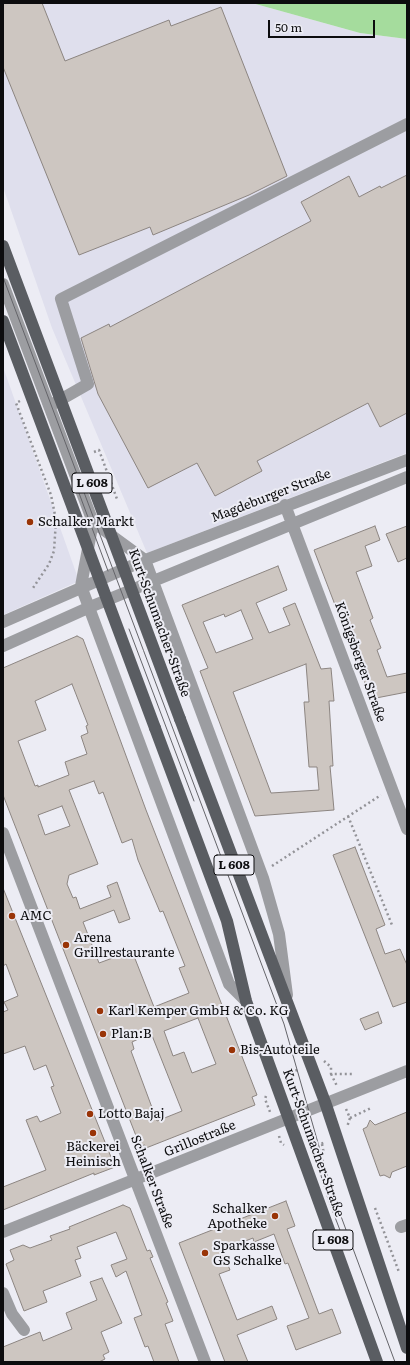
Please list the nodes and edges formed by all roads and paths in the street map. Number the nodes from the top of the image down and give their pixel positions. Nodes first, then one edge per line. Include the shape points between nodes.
1 (407, 124) edge
2 (3, 246) edge
3 (3, 284) edge
4 (8, 313) edge
5 (3, 321) edge
6 (16, 403) dead end
7 (50, 406) junction
8 (407, 460) edge
9 (103, 461) dead end
10 (407, 477) edge
11 (117, 499) dead end
12 (285, 505) junction
13 (93, 522) junction
14 (293, 523) junction
15 (145, 560) junction
16 (153, 582) junction
17 (81, 586) junction
18 (33, 588) dead end
19 (90, 607) junction
20 (3, 622) edge
21 (3, 646) edge
22 (392, 788) junction
23 (348, 816) junction
24 (407, 829) edge
25 (3, 833) edge
26 (261, 873) junction
27 (392, 925) dead end
28 (246, 1001) junction
29 (289, 1010) junction
30 (407, 1071) edge
31 (331, 1074) dead end
32 (341, 1096) junction
33 (325, 1102) junction
34 (371, 1108) dead end
35 (290, 1118) junction
36 (350, 1118) junction
37 (337, 1138) junction
38 (322, 1144) junction
39 (301, 1151) junction
40 (324, 1154) dead end
41 (136, 1179) junction
42 (3, 1232) edge
43 (3, 1293) edge
44 (24, 1330) dead end
45 (407, 1348) edge
46 (205, 1362) edge
47 (377, 1362) edge

1 - 7 street via 61,299 88,384
2 - 29 main road, Kurt-Schumacher-Straße / L 608, bridge
3 - 4 street
4 - 7 street
5 - 28 main road, Kurt-Schumacher-Straße / L 608, bridge via 227,922
6 - 18 path via 51,495 56,520 54,551 50,564
7 - 13 street
8 - 12 street, Magdeburger Straße
9 - 11 path
10 - 14 street
12 - 14 street, Königsberger Straße
12 - 15 street, Magdeburger Straße
13 - 15 street
13 - 17 street
14 - 16 street
14 - 22 street, Königsberger Straße
15 - 16 street, Kurt-Schumacher-Straße
15 - 17 street
16 - 19 street
16 - 26 street, Kurt-Schumacher-Straße
17 - 19 street
17 - 20 street
19 - 21 street
19 - 28 street, Kurt-Schumacher-Straße via 229,984
22 - 23 path
22 - 24 street, Königsberger Straße
23 - 26 path
23 - 27 path
25 - 41 street, Schalker Straße
26 - 29 street, Kurt-Schumacher-Straße via 279,934
28 - 35 main road, Kurt-Schumacher-Straße / L 608
29 - 33 main road, Kurt-Schumacher-Straße / L 608
30 - 32 street, Grillostraße
31 - 32 path
32 - 33 street, Grillostraße
32 - 36 path
33 - 35 street, Grillostraße
33 - 37 main road, Kurt-Schumacher-Straße / L 608
34 - 36 path
35 - 39 main road, Kurt-Schumacher-Straße / L 608
35 - 41 street, Grillostraße
36 - 37 path via 347,1126 349,1134
37 - 38 path
37 - 45 main road, Kurt-Schumacher-Straße / L 608
38 - 39 path
38 - 40 path
39 - 47 main road, Kurt-Schumacher-Straße / L 608
41 - 42 street, Grillostraße
41 - 46 street, Schalker Straße
43 - 44 street via 12,1314

